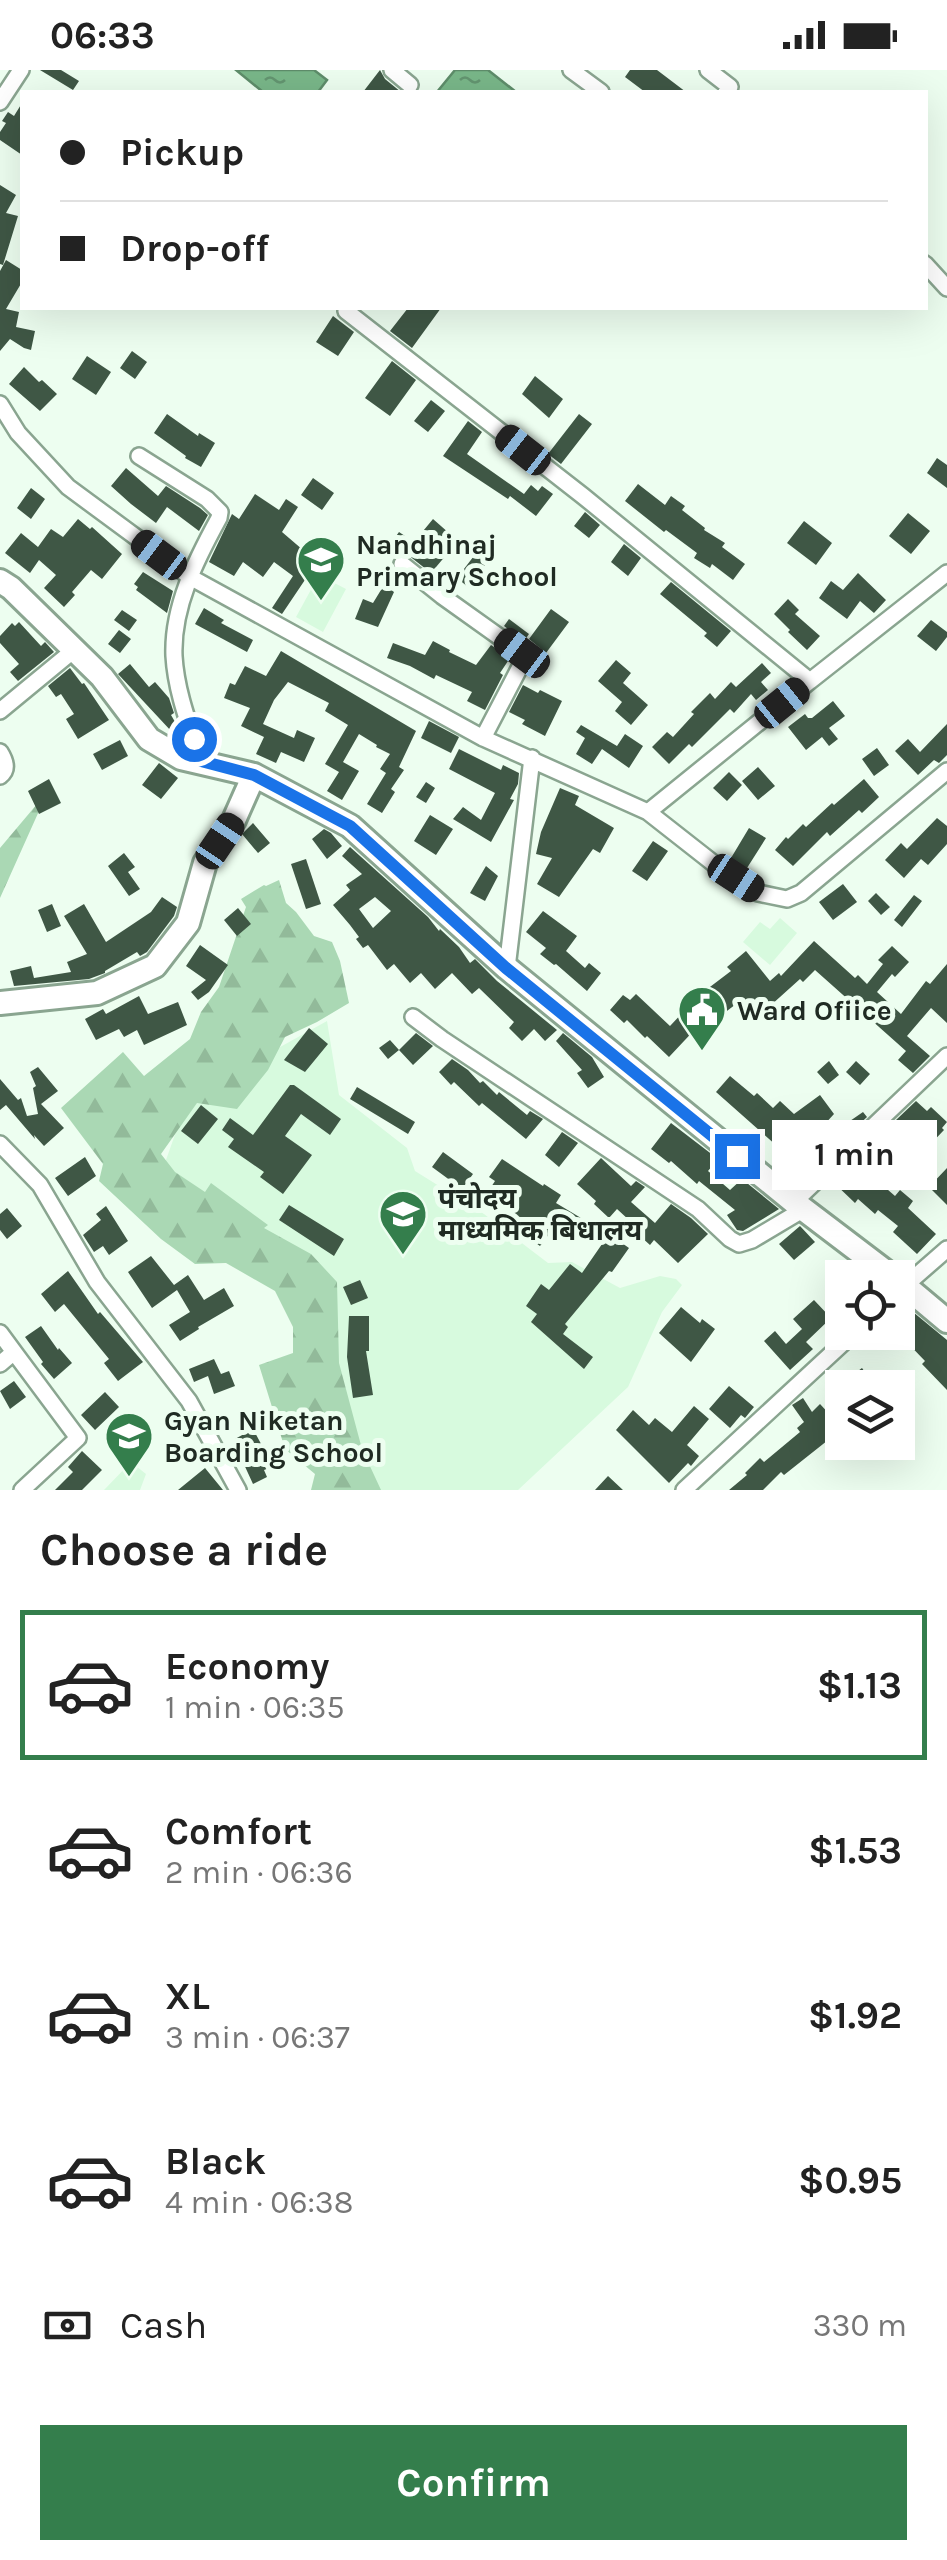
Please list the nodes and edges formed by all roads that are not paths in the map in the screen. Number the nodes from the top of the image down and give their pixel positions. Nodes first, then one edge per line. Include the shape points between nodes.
1 (20, 70) edge
2 (392, 70) edge
3 (571, 70) edge
4 (708, 70) edge
5 (410, 85) dead end
6 (597, 90) edge
7 (730, 90) edge
8 (0, 102) edge
9 (928, 267) edge
10 (947, 288) edge
11 (346, 311) dead end
12 (0, 404) edge
13 (139, 456) dead end
14 (402, 564) dead end
15 (947, 573) edge
16 (190, 578) junction
17 (0, 581) edge
18 (74, 650) junction
19 (810, 681) junction
20 (0, 710) edge
21 (482, 738) junction
22 (0, 752) edge
23 (532, 758) junction
24 (201, 761) junction
25 (947, 771) edge
26 (254, 775) junction
27 (0, 776) edge
28 (648, 812) junction
29 (506, 968) junction
30 (0, 1003) edge
31 (413, 1017) dead end
32 (947, 1056) edge
33 (0, 1144) edge
34 (799, 1206) junction
35 (947, 1248) edge
36 (868, 1260) edge
37 (915, 1272) edge
38 (915, 1296) edge
39 (947, 1321) edge
40 (0, 1333) edge
41 (836, 1350) edge
42 (14, 1352) junction
43 (0, 1364) edge
44 (233, 1488) edge
45 (22, 1490) edge
46 (684, 1490) edge

1 - 8 street
2 - 5 street
3 - 6 street
4 - 7 street
9 - 10 street
11 - 19 street
12 - 16 street via 68,487
13 - 16 street via 220,512
14 - 21 street via 522,653
15 - 19 street
16 - 21 street
16 - 24 street via 174,652
17 - 18 street
18 - 20 street
18 - 24 street via 149,739
19 - 28 street
21 - 23 street
22 - 27 street via 6,760
23 - 28 street
23 - 29 street
24 - 26 street
25 - 28 street via 787,899 758,893
26 - 29 street via 350,826
26 - 30 street via 205,863 188,923 155,966 97,993
29 - 34 street
31 - 34 street via 698,1209 739,1244
32 - 34 street
33 - 44 street via 40,1185 97,1282 189,1401
34 - 36 street
35 - 37 street
38 - 39 street
40 - 42 street
41 - 46 street
42 - 43 street
42 - 45 street via 78,1438

